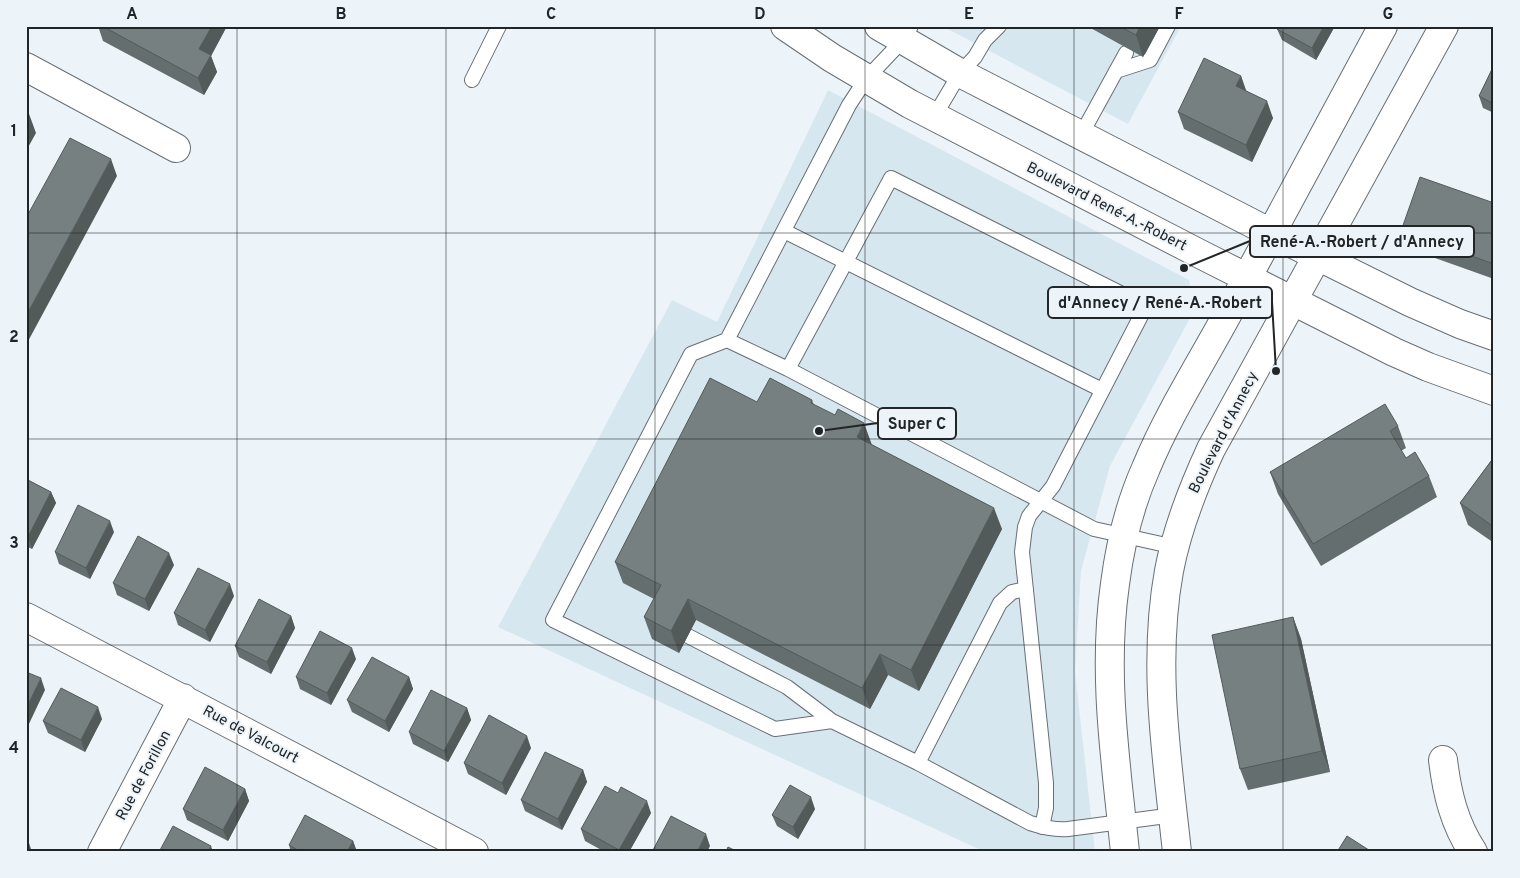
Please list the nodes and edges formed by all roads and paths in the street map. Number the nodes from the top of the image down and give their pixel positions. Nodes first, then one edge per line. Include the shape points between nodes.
1 (499, 26) edge
2 (784, 26) edge
3 (879, 26) edge
4 (999, 26) edge
5 (1168, 26) edge
6 (1383, 26) edge
7 (1444, 26) edge
8 (907, 33) edge
9 (1126, 53) edge
10 (26, 67) edge
11 (1116, 71) junction
12 (960, 73) junction
13 (866, 78) junction
14 (472, 80) dead end
15 (934, 117) junction
16 (1081, 135) junction
17 (176, 148) dead end
18 (784, 231) junction
19 (1271, 233) junction
20 (1318, 256) junction
21 (846, 261) junction
22 (1248, 277) junction
23 (1294, 300) junction
24 (1494, 336) edge
25 (727, 340) junction
26 (788, 370) junction
27 (1102, 390) junction
28 (1494, 391) edge
29 (1041, 501) junction
30 (1124, 535) junction
31 (1174, 547) junction
32 (1026, 589) junction
33 (26, 617) edge
34 (688, 636) dead end
35 (183, 698) junction
36 (832, 721) junction
37 (1444, 760) dead end
38 (918, 763) junction
39 (1174, 815) junction
40 (1122, 822) junction
41 (1042, 827) junction
42 (102, 852) edge
43 (474, 852) edge
44 (1125, 852) edge
45 (1177, 852) edge
46 (1473, 852) edge

1 - 14 lane
2 - 13 street, Boulevard René-A.-Robert
3 - 8 street
4 - 12 lane
5 - 11 lane via 1150,60
6 - 19 street
7 - 20 street, Boulevard d'Annecy
8 - 12 street
8 - 13 lane
9 - 11 lane
10 - 17 street
11 - 16 lane
12 - 15 lane
12 - 16 street
13 - 15 street, Boulevard René-A.-Robert
13 - 18 lane
15 - 22 street, Boulevard René-A.-Robert
16 - 19 street
18 - 21 lane
18 - 25 lane
19 - 20 street
19 - 22 street
20 - 23 street, Boulevard d'Annecy
20 - 24 street via 1434,313
21 - 26 lane
21 - 27 lane
21 - 27 lane via 890,178 1083,274 1146,306
22 - 23 street, Boulevard René-A.-Robert
22 - 30 street via 1174,408 1144,470
23 - 28 street, Boulevard René-A.-Robert via 1394,352
23 - 31 street, Boulevard d'Annecy via 1200,471
25 - 26 lane
25 - 36 lane via 691,354 554,620 775,729
26 - 29 lane
27 - 29 lane via 1053,486
29 - 30 lane via 1094,529
29 - 32 lane via 1024,527 1022,552
30 - 31 lane
30 - 40 street via 1108,656
31 - 39 street, Boulevard d'Annecy via 1165,598 1161,652
32 - 38 lane via 1012,592 1000,603
32 - 41 lane via 1046,783
33 - 35 street, Rue de Valcourt
34 - 36 lane via 787,687
35 - 42 street, Rue de Forillon
35 - 43 street, Rue de Valcourt
36 - 38 lane
37 - 46 street via 1450,801 1459,828
38 - 41 lane
39 - 40 lane
39 - 45 street, Boulevard d'Annecy
40 - 41 lane via 1056,830
40 - 44 street

